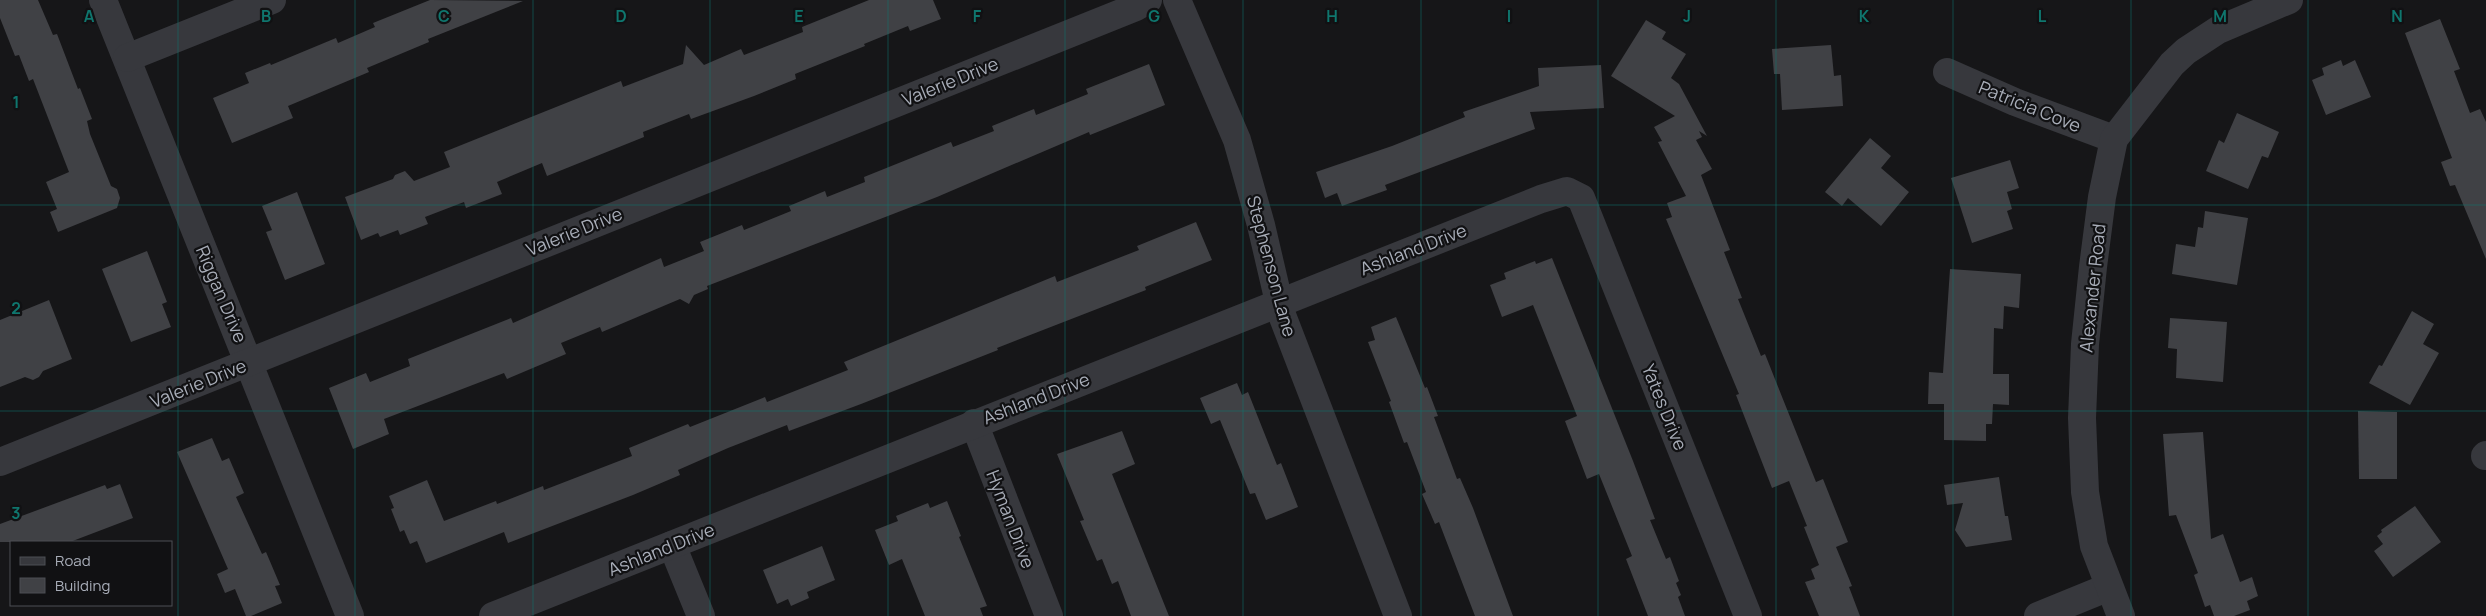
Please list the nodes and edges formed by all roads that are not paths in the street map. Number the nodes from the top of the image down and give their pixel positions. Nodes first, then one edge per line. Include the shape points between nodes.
1 (103, 0) edge
2 (272, 0) edge
3 (1148, 0) edge
4 (1177, 0) edge
5 (2288, 0) edge
6 (127, 58) junction
7 (1947, 72) dead end
8 (2114, 139) junction
9 (1582, 198) joint
10 (1279, 303) junction
11 (250, 362) junction
12 (974, 423) junction
13 (0, 462) edge
14 (672, 545) junction
15 (2109, 587) junction
16 (350, 616) edge
17 (493, 616) edge
18 (701, 616) edge
19 (1049, 616) edge
20 (1398, 616) edge
21 (1748, 616) edge
22 (2038, 616) edge
23 (2121, 616) edge

1 - 6 street, Riggan Drive
2 - 6 street
3 - 11 street, Valerie Drive
4 - 10 street, Stephenson Lane via 1237,140 1262,226
5 - 8 street, Alexander Road via 2218,30 2186,51 2172,64
6 - 11 street, Riggan Drive
7 - 8 street, Patricia Cove via 2015,102
8 - 15 street, Alexander Road via 2102,197 2092,276 2082,418 2085,492 2094,546
9 - 10 street, Ashland Drive via 1568,191 1541,199
9 - 21 street, Yates Drive
10 - 12 street, Ashland Drive
10 - 20 street, Stephenson Lane
11 - 13 street, Valerie Drive
11 - 16 street, Riggan Drive
12 - 14 street, Ashland Drive
12 - 19 street, Hyman Drive
14 - 17 street, Ashland Drive
14 - 18 street
15 - 22 street
15 - 23 street, Alexander Road

